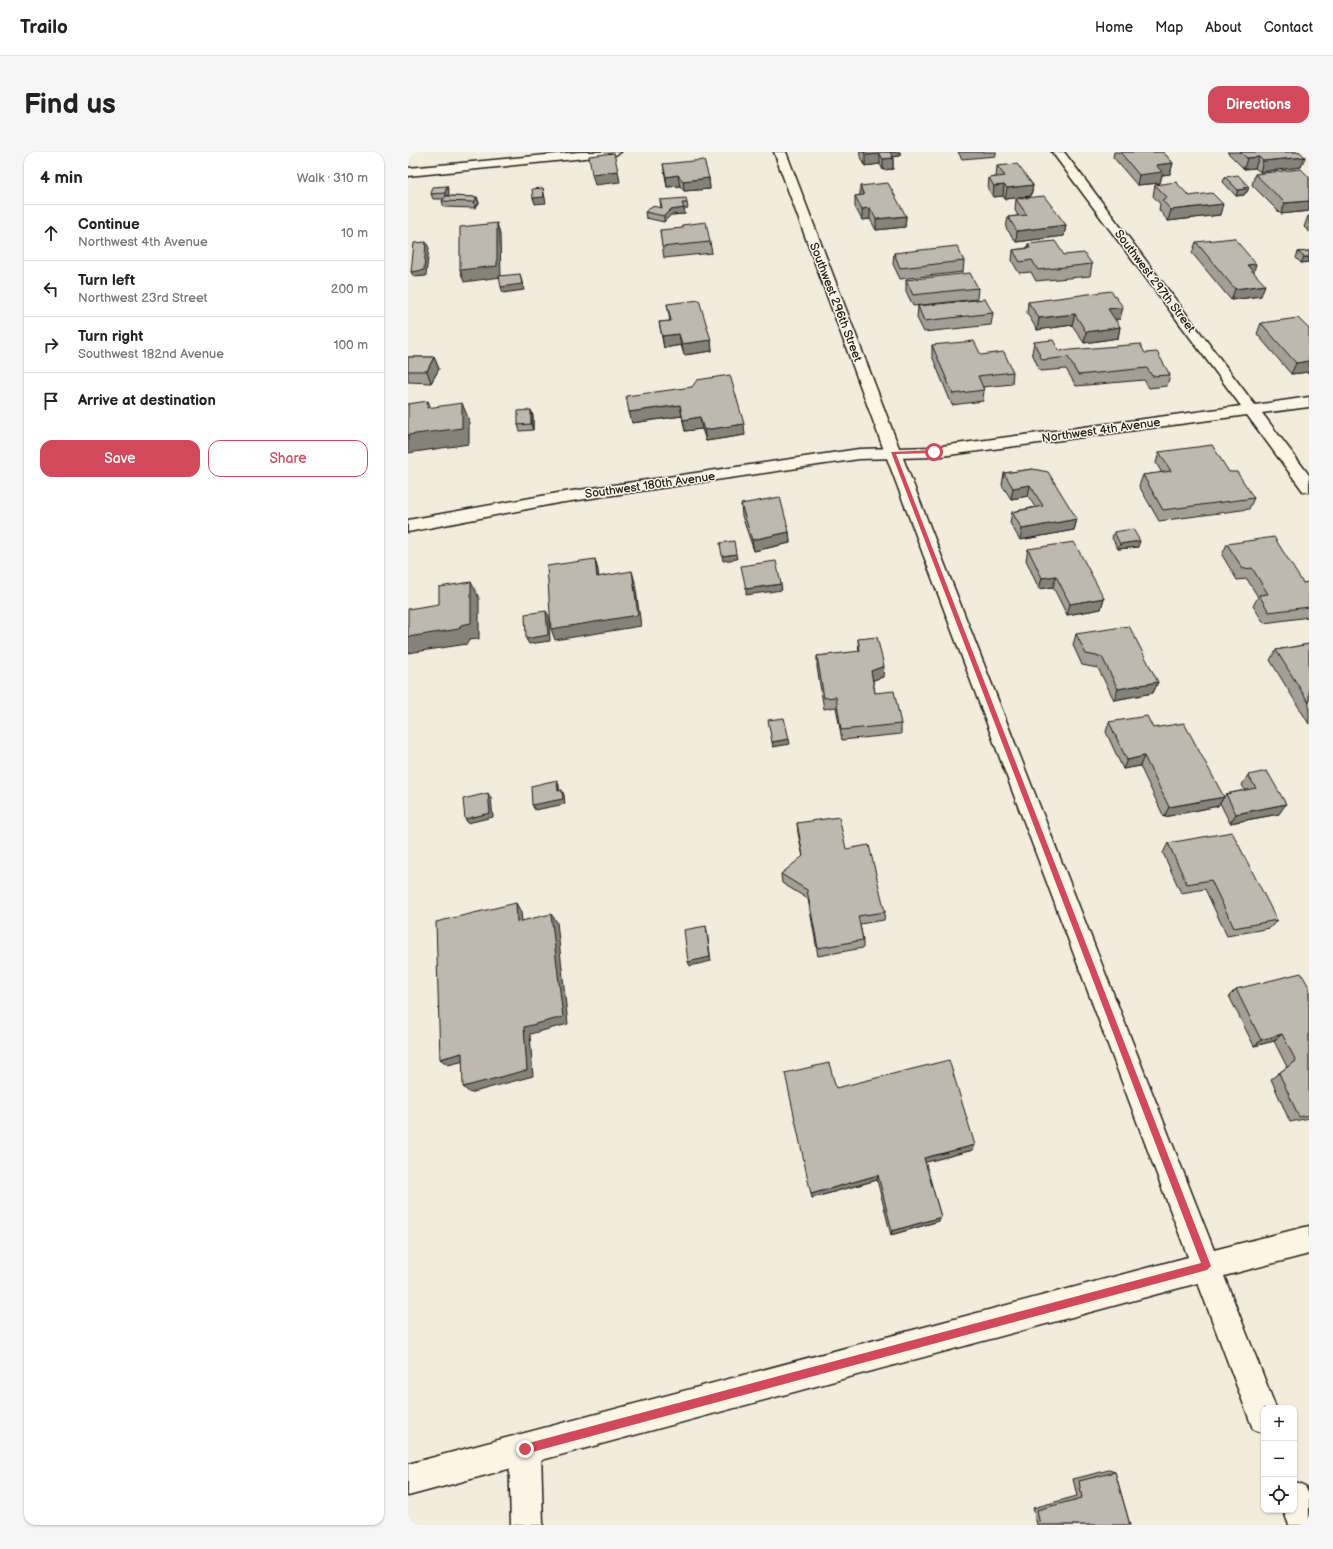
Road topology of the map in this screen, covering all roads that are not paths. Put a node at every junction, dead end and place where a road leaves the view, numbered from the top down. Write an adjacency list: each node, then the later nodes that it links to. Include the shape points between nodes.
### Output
1 (615, 152): 4 (street)
2 (780, 152): 7 (street, Southwest 296th Street)
3 (1058, 152): 6 (street, Southwest 297th Street)
4 (408, 172)
5 (1309, 402): 6 (street, Northwest 4th Avenue)
6 (1252, 410): 7 (street, Northwest 4th Avenue, via 934,452); 8 (street, Southwest 297th Street)
7 (893, 452): 9 (street, Southwest 180th Avenue, via 859,454 558,498); 11 (street, Southwest 296th Street)
8 (1309, 487)
9 (408, 526)
10 (1309, 1240): 11 (street)
11 (1207, 1266): 12 (street); 13 (street)
12 (1261, 1410)
13 (525, 1449): 14 (street); 16 (street)
14 (408, 1480)
15 (1297, 1505): 17 (street)
16 (527, 1525)
17 (1305, 1525)

